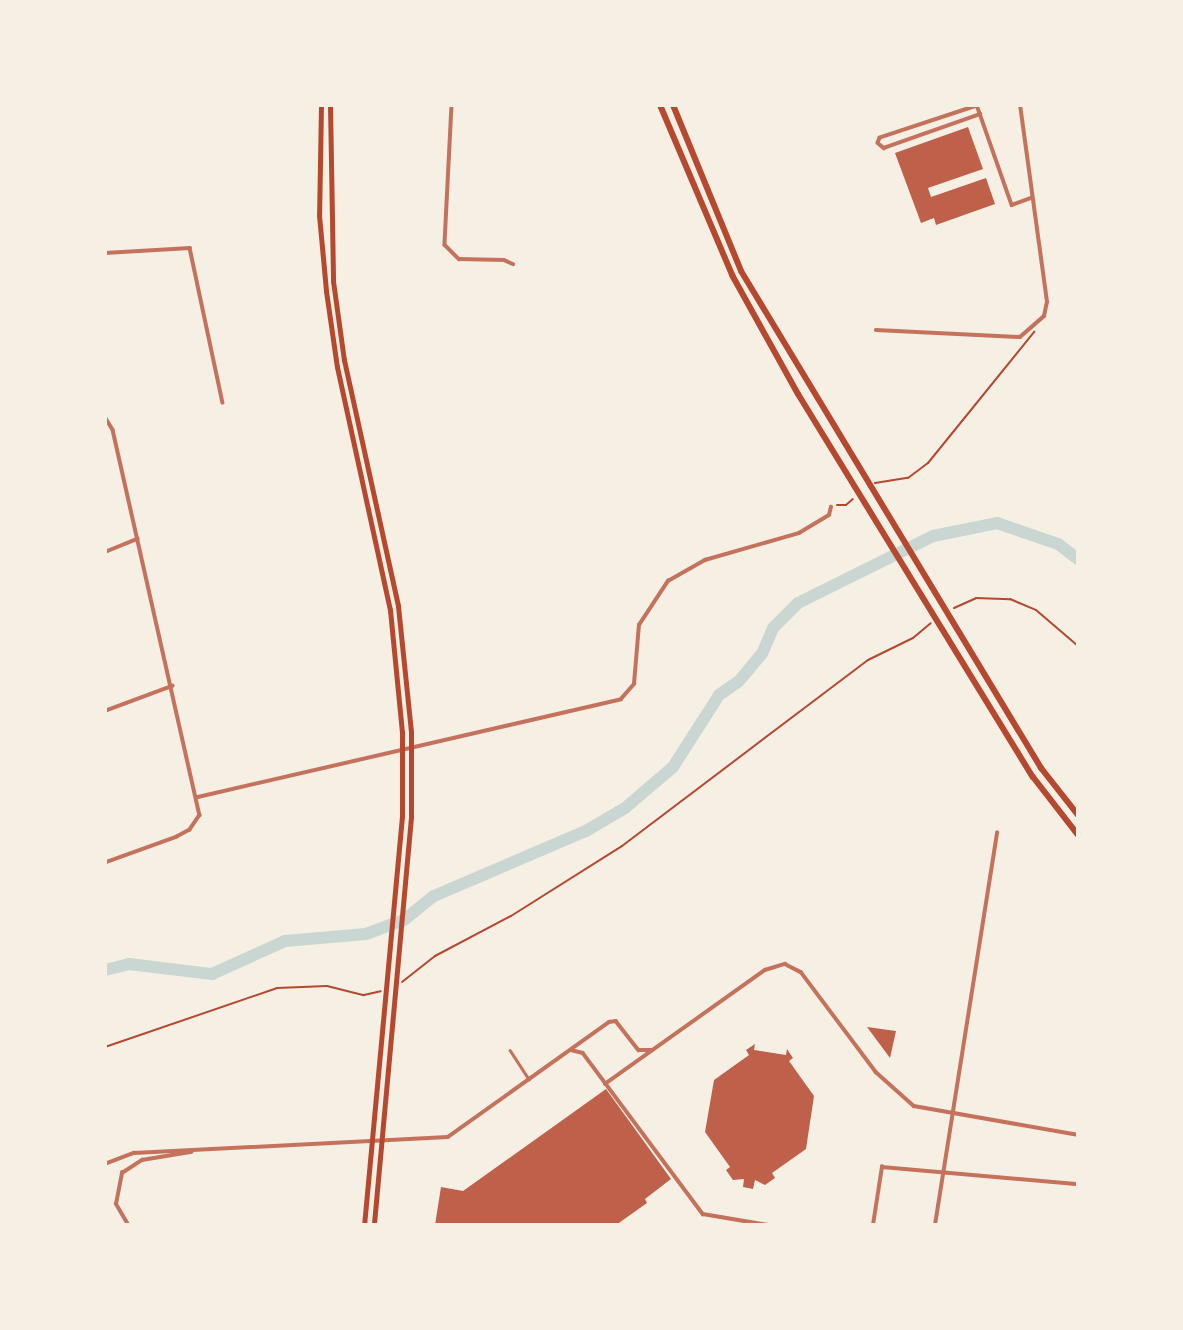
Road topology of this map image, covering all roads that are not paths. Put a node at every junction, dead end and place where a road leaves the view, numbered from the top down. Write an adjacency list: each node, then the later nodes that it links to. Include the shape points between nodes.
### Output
1 (321, 105): 37 (main road, via 319,215 326,291 337,367 390,610 402,732 402,816)
2 (330, 105): 38 (main road, via 333,281 344,360 398,606 411,732 411,817)
3 (452, 105): 11 (street, via 446,245 458,259)
4 (660, 105): 23 (highway, via 732,275 798,394 1033,777)
5 (673, 105): 21 (highway, via 741,271 1041,768)
6 (977, 105): 8 (street); 8 (street, via 880,138 878,143 884,148)
7 (1020, 105): 9 (street)
8 (980, 114): 9 (street, via 1012,205)
9 (1031, 198): 12 (street, via 1047,302 1037,324 1020,337)
10 (105, 253): 13 (street, via 190,248)
11 (513, 264)
12 (876, 330)
13 (223, 403)
14 (105, 417): 16 (street, via 113,430)
15 (831, 507): 20 (street, via 829,516 799,533 705,561 668,581 639,625 634,684 621,699)
16 (138, 540): 17 (street); 18 (street)
17 (105, 552)
18 (172, 686): 19 (street); 20 (street)
19 (105, 711)
20 (198, 797): 24 (street, via 200,815 190,830)
21 (1078, 815)
22 (997, 833): 30 (street)
23 (1078, 835)
24 (105, 863)
25 (510, 1050): 28 (street)
26 (569, 1050): 27 (street, via 612,1021 639,1050); 28 (street); 29 (street, via 580,1049)
27 (652, 1050): 29 (street); 30 (street, via 765,970 785,964 809,981 876,1072 915,1106)
28 (529, 1080): 32 (street, via 448,1137)
29 (605, 1084): 39 (street, via 703,1214)
30 (952, 1116): 31 (street); 34 (street)
31 (1078, 1135)
32 (197, 1151): 33 (street, via 134,1153); 36 (street, via 142,1160 122,1173 116,1204)
33 (105, 1164)
34 (943, 1172): 35 (street); 40 (street, via 882,1167); 41 (street)
35 (1078, 1184)
36 (128, 1225)
37 (365, 1225)
38 (374, 1225)
39 (768, 1225)
40 (873, 1225)
41 (935, 1225)

